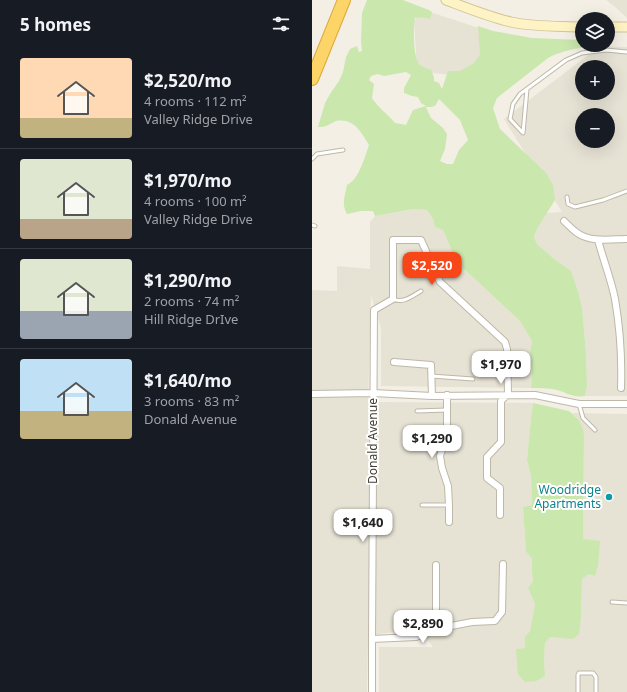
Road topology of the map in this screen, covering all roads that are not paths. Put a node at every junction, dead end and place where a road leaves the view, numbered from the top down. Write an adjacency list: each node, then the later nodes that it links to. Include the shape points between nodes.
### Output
1 (344, 0): 7 (highway)
2 (446, 0): 3 (street, via 512,22)
3 (575, 27)
4 (615, 27): 5 (street)
5 (627, 27)
6 (627, 52): 9 (lane, via 606,50 582,54 566,60)
7 (316, 57): 8 (highway)
8 (312, 79)
9 (527, 89): 9 (lane, via 527,96 523,133 510,119 513,104)
10 (344, 150): 11 (lane, via 317,154)
11 (312, 159)
12 (627, 191): 13 (lane, via 575,207 568,204)
13 (567, 197)
14 (564, 221): 16 (street, via 577,234)
15 (627, 239): 16 (street)
16 (598, 240): 19 (street, via 614,297)
17 (421, 291): 18 (lane, via 402,301)
18 (393, 299): 24 (street, Donald Avenue, via 374,310); 26 (street, via 393,240 421,240 440,282 505,342)
19 (624, 358): 23 (street)
20 (394, 362): 21 (street, via 431,365)
21 (431, 376): 22 (lane); 28 (street)
22 (473, 379)
23 (622, 388)
24 (374, 393): 25 (street); 28 (street); 43 (street, Donald Avenue)
25 (312, 394)
26 (508, 394): 27 (street); 29 (street, via 535,395); 36 (street, via 501,401 501,442 487,457 487,478 500,488)
27 (447, 395): 28 (street); 31 (street)
28 (432, 396)
29 (579, 404): 30 (street); 33 (lane, via 583,418)
30 (627, 404)
31 (447, 410): 32 (lane); 35 (street, via 447,434 440,456 448,486)
32 (417, 411)
33 (596, 430)
34 (422, 505): 35 (lane)
35 (449, 505): 37 (street)
36 (500, 515)
37 (449, 522)
38 (503, 564): 42 (street, via 502,612 495,621 472,622)
39 (436, 565): 42 (street)
40 (612, 602): 41 (lane)
41 (627, 603)
42 (436, 629): 43 (street, via 416,637)
43 (372, 639): 44 (street, Donald Avenue)
44 (372, 692)
45 (578, 692): 46 (lane, via 578,675 586,672 593,672 596,677)
46 (596, 692)

